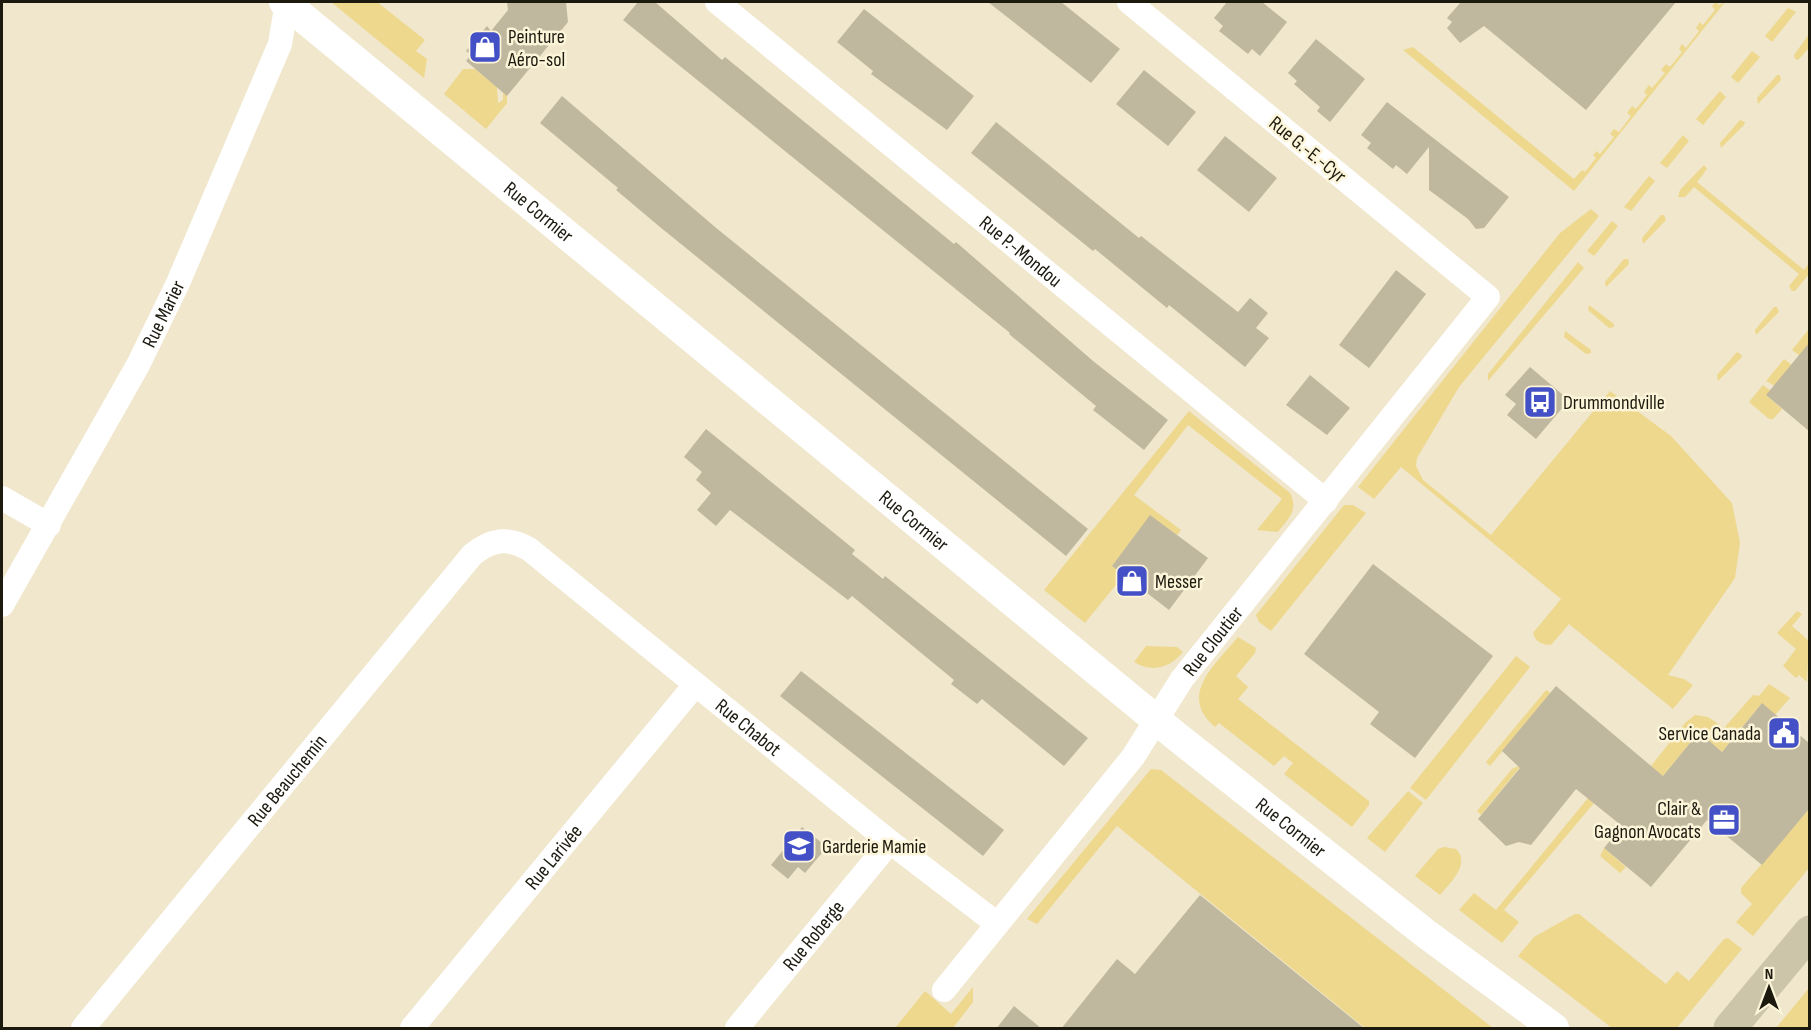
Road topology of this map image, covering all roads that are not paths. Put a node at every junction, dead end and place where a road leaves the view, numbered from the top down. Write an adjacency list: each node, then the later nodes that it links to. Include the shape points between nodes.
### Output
1 (286, 2): 7 (street, Rue Marier, via 280,44 178,283 118,402); 11 (street, Rue Cormier)
2 (717, 2): 6 (street, Rue P.-Mondou)
3 (1129, 2): 4 (street, Rue G.-E.-Cyr)
4 (1488, 297): 6 (street, Rue Cloutier)
5 (2, 498): 7 (street)
6 (1326, 501): 11 (street, Rue Cloutier, via 1182,679)
7 (49, 525): 9 (street, Rue Marier)
8 (498, 541): 10 (street, Rue Chabot, via 518,543 529,549); 16 (street, Rue Beauchemin, via 472,555)
9 (2, 605)
10 (695, 685): 12 (street, Rue Chabot); 17 (street, Rue Larivée)
11 (1157, 721): 13 (street, Rue Cloutier, via 1133,757); 19 (street, Rue Cormier, via 1416,926)
12 (891, 842): 13 (street, Rue Chabot); 18 (street, Rue Roberge)
13 (996, 923): 15 (street, Rue Cloutier)
14 (1809, 932): 20 (main road)
15 (944, 990)
16 (82, 1029)
17 (412, 1029)
18 (736, 1029)
19 (1554, 1029)
20 (1730, 1029)

